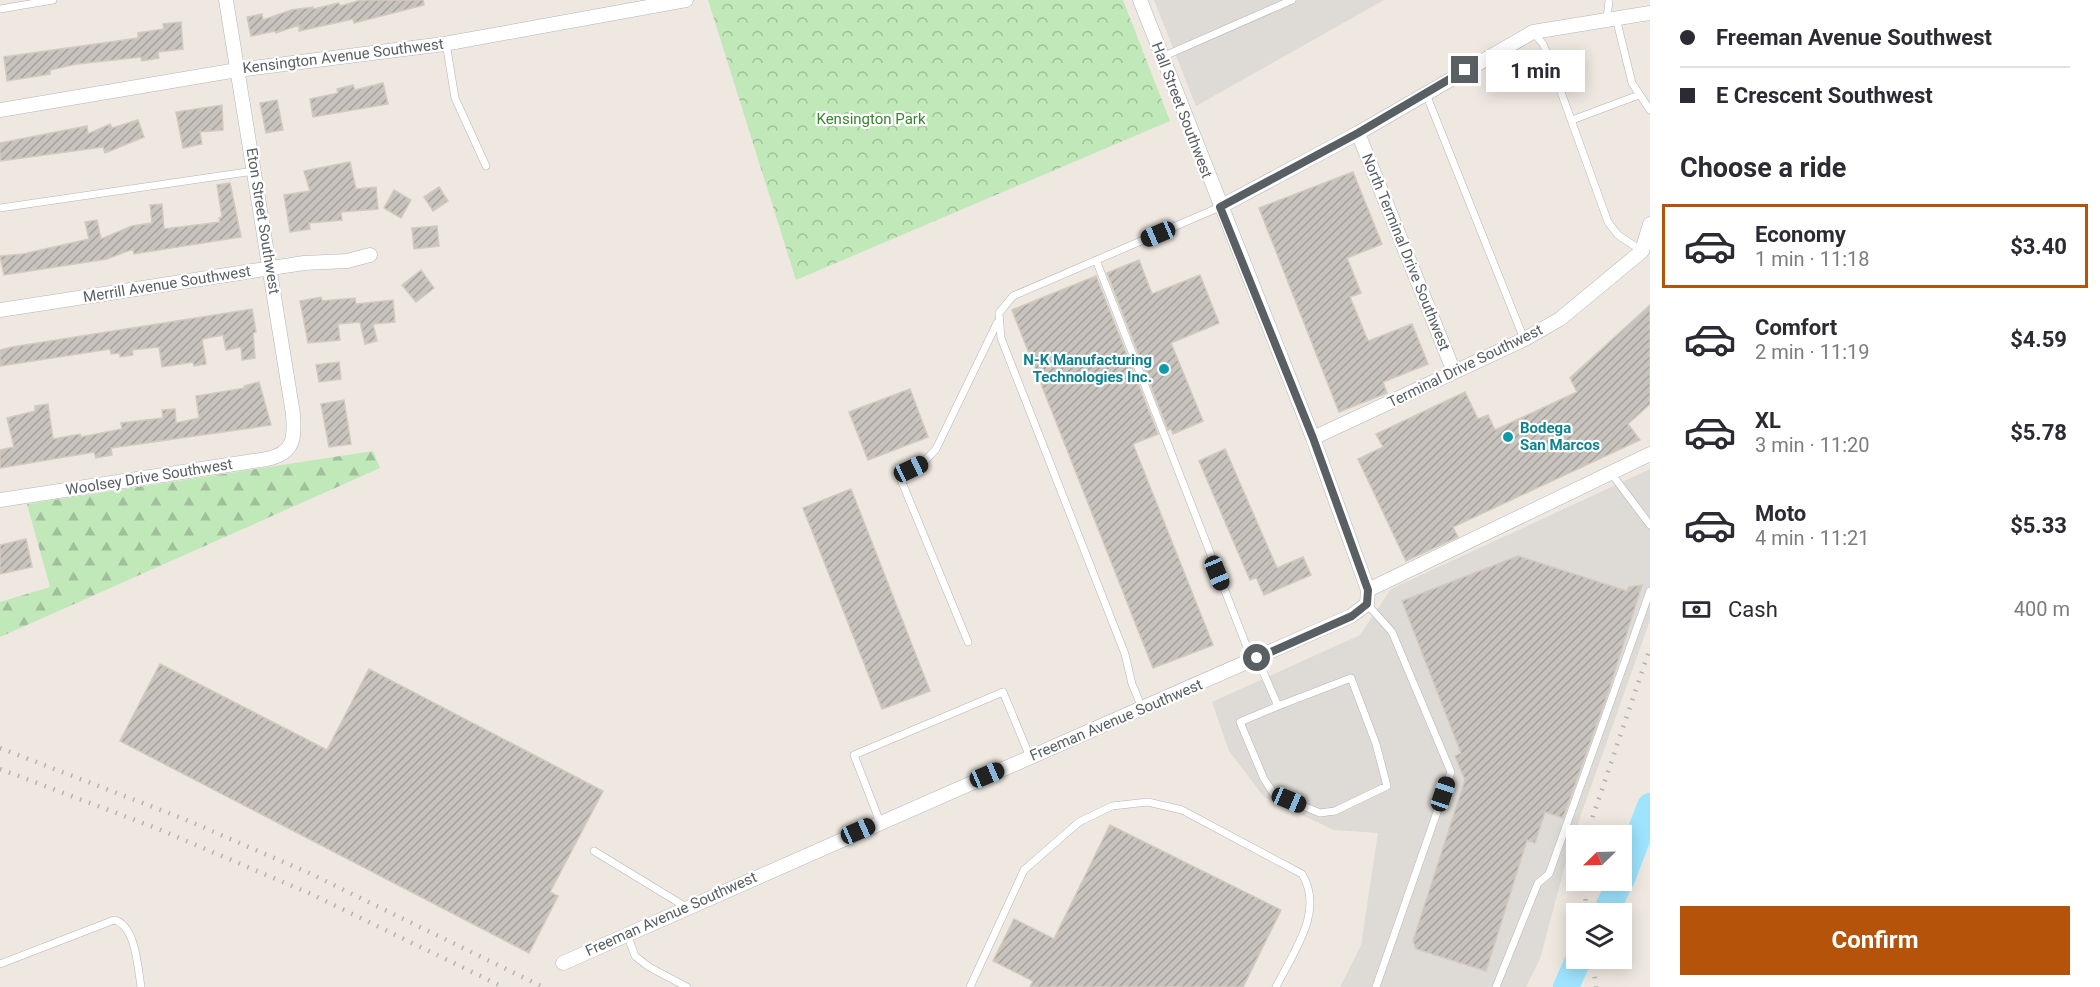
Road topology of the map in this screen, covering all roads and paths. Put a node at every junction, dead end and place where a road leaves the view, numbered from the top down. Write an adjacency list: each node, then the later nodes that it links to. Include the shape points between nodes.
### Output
1 (52, 0): 7 (lane)
2 (226, 0): 13 (street, Eton Street Southwest)
3 (686, 0): 11 (street, Kensington Avenue Southwest)
4 (1140, 0): 12 (street, Hall Street Southwest)
5 (1292, 0): 12 (lane)
6 (1609, 0): 9 (lane)
7 (0, 9)
8 (1650, 14): 9 (street)
9 (1612, 19): 10 (street); 15 (lane)
10 (1533, 32): 14 (street); 18 (lane, via 1546,50)
11 (446, 43): 13 (street, Kensington Avenue Southwest); 20 (lane, via 455,98)
12 (1162, 57): 22 (street, Hall Street Southwest)
13 (237, 70): 16 (street, Kensington Avenue Southwest); 21 (street, Eton Street Southwest)
14 (1426, 93): 19 (street); 31 (lane)
15 (1639, 95): 17 (lane); 18 (lane)
16 (0, 110)
17 (1650, 110)
18 (1572, 120): 25 (lane, via 1608,222 1618,235)
19 (1358, 133): 22 (street); 32 (street, North Terminal Drive Southwest)
20 (486, 166)
21 (254, 171): 23 (lane); 28 (street, Eton Street Southwest)
22 (1220, 207): 27 (lane); 33 (street, Hall Street Southwest)
23 (0, 208)
24 (1650, 225): 25 (street)
25 (1646, 252): 31 (street, Terminal Drive Southwest, via 1560,319)
26 (370, 255): 28 (street, Merrill Avenue Southwest)
27 (1096, 261): 30 (lane, via 1013,296 1003,305); 43 (lane)
28 (271, 268): 29 (street, Merrill Avenue Southwest); 34 (street, Eton Street Southwest, via 293,414)
29 (0, 310)
30 (998, 323): 42 (lane, via 936,448 923,463 899,474); 45 (lane, via 1125,654)
31 (1524, 339): 32 (street, Terminal Drive Southwest)
32 (1454, 372): 33 (street, Terminal Drive Southwest)
33 (1313, 438): 39 (street, Hall Street Southwest)
34 (292, 443): 37 (street, Woolsey Drive Southwest, via 280,456 267,459)
35 (1650, 454): 36 (street)
36 (1611, 473): 38 (lane); 39 (street)
37 (0, 500)
38 (1650, 525)
39 (1368, 590): 41 (street)
40 (1650, 591): 58 (lane, via 1549,874 1538,883)
41 (1367, 604): 43 (street, Freeman Avenue Southwest, via 1352,616); 57 (lane, via 1392,632 1451,772)
42 (968, 642)
43 (1254, 659): 44 (lane); 45 (street, Freeman Avenue Southwest)
44 (1278, 706): 44 (lane, via 1240,722 1274,794 1320,813 1335,811 1387,786 1351,678)
45 (1142, 709): 46 (street, Freeman Avenue Southwest)
46 (1030, 757): 47 (street, Freeman Avenue Southwest); 47 (lane, via 1003,692 854,755)
47 (880, 822): 49 (street, Freeman Avenue Southwest)
48 (594, 850): 49 (lane)
49 (686, 907): 50 (street, Freeman Avenue Southwest)
50 (627, 934): 51 (street, Freeman Avenue Southwest); 54 (lane, via 635,956)
51 (563, 963)
52 (0, 964): 53 (lane, via 78,932 119,921 129,932)
53 (141, 987)
54 (687, 987)
55 (970, 987): 56 (lane, via 1024,870 1079,822 1112,806 1148,802 1182,810 1302,874 1308,885 1310,919)
56 (1276, 987)
57 (1376, 987)
58 (1496, 987)

